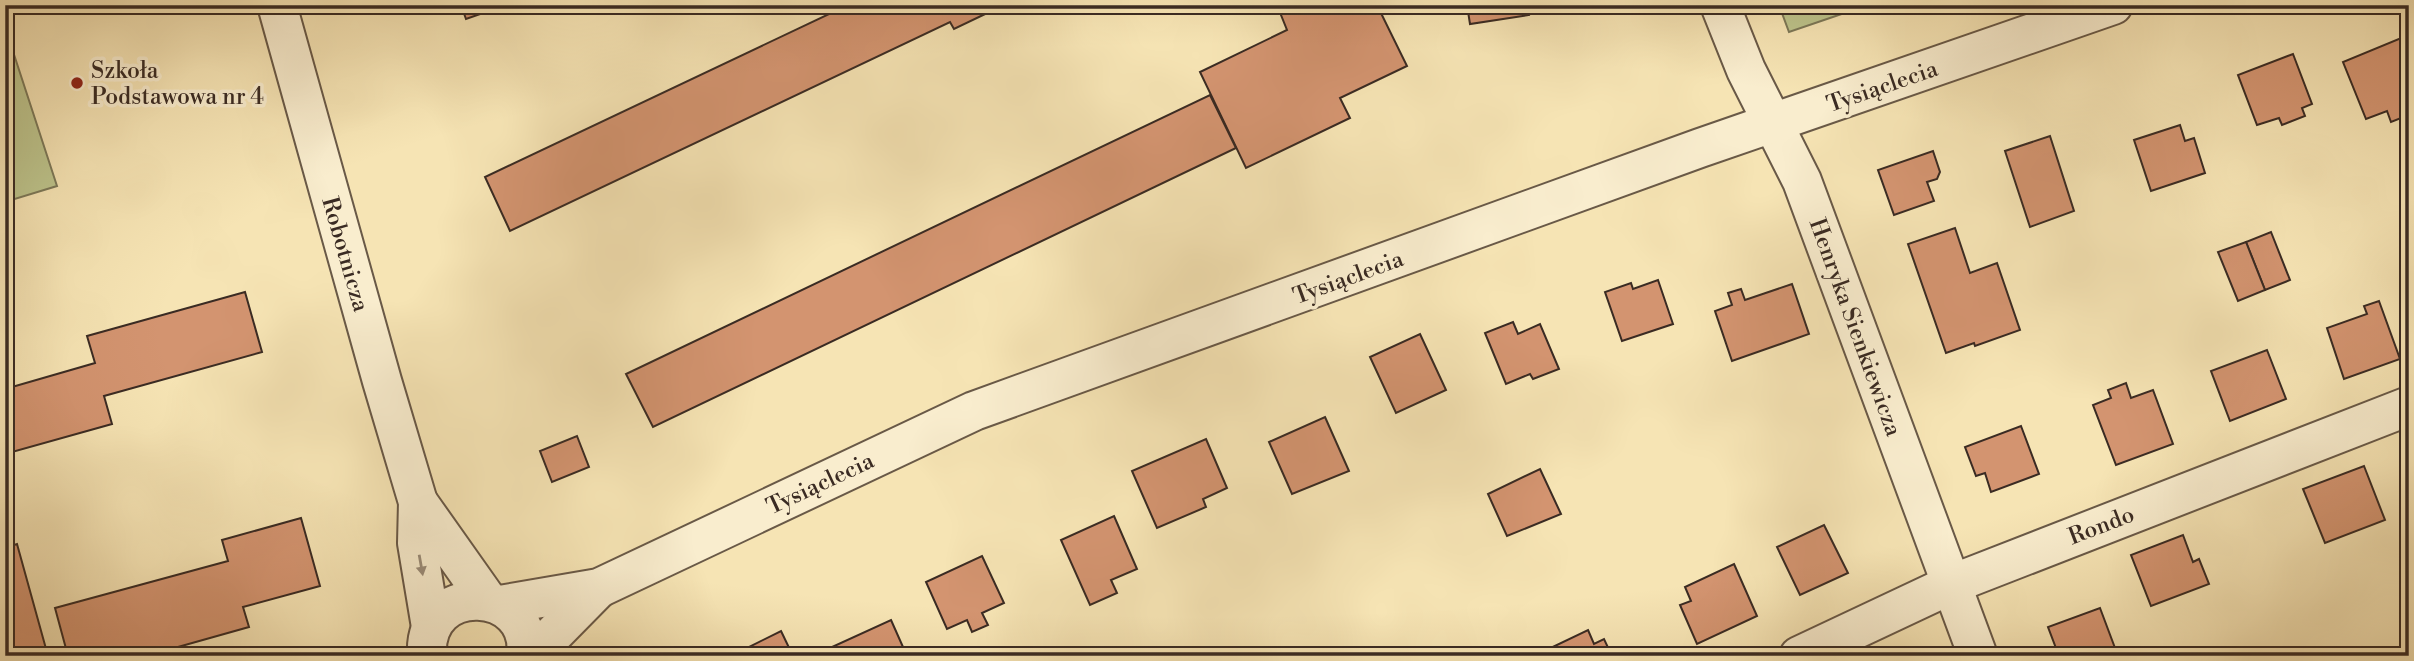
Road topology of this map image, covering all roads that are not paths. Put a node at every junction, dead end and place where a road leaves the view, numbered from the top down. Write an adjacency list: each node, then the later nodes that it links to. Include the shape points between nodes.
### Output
1 (277, 5): 6 (street, Robotnicza)
2 (1720, 5): 4 (street, Henryka Sienkiewicza)
3 (2113, 5): 4 (street, Tysiąclecia)
4 (1772, 125): 7 (street, Henryka Sienkiewicza, via 1802,181); 8 (street, Tysiąclecia, via 974,411)
5 (2409, 405): 7 (street, Rondo)
6 (418, 502): 9 (street, Robotnicza); 10 (street, Robotnicza, one-way to 10)
7 (1952, 583): 13 (street, Rondo); 14 (street, Henryka Sienkiewicza)
8 (599, 588): 9 (street, Tysiąclecia); 12 (street, Tysiąclecia)
9 (494, 603): 10 (street, Tysiąclecia, via 456,603 438,617); 11 (street, Robotnicza, via 511,613 523,630)
10 (426, 648)
11 (526, 656)
12 (532, 656)
13 (1799, 656)
14 (1978, 656)

